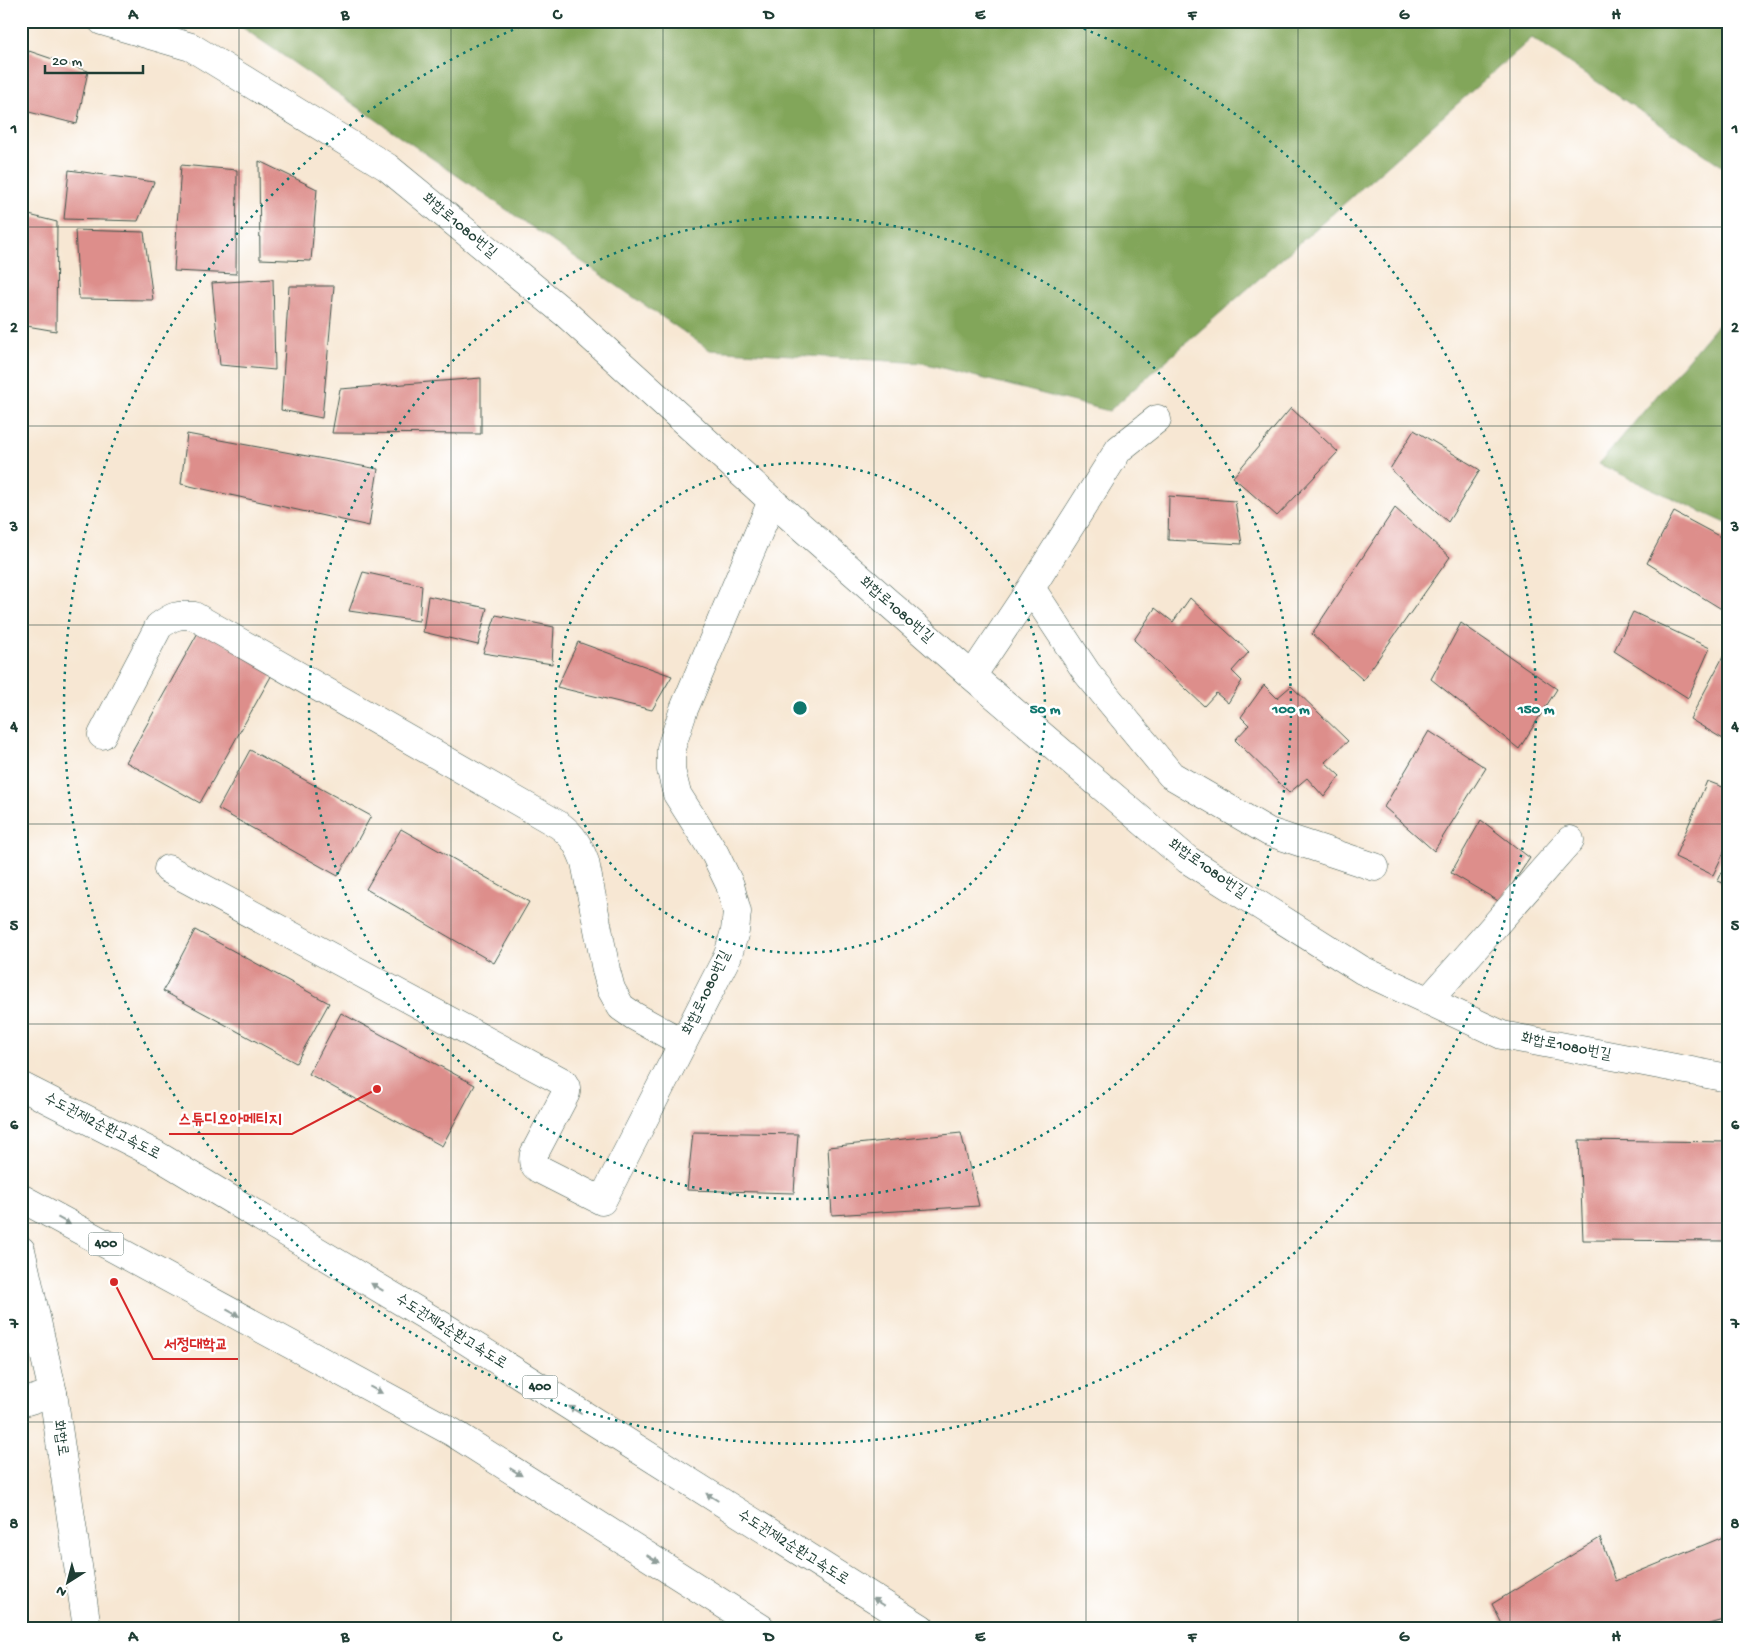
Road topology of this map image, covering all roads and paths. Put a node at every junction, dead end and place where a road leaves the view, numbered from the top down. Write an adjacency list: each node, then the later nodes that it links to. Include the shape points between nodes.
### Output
1 (102, 21): 3 (main road, 화합로1080번길, via 191,47 387,167 566,314)
2 (1157, 419): 4 (main road, via 1119,449)
3 (772, 502): 5 (main road, 화합로1080번길); 11 (main road, 화합로1080번길, via 684,708 672,748 671,770 677,794 715,854 730,885 737,912 728,955)
4 (1031, 588): 5 (main road); 8 (main road, via 1087,673 1171,775 1269,832)
5 (972, 676): 10 (main road, 화합로1080번길, via 1188,860 1362,970)
6 (102, 735): 11 (main road, via 159,626 179,614 194,616 570,832 580,846 611,989 622,1007 634,1016)
7 (1570, 840): 10 (main road)
8 (1375, 867)
9 (168, 869): 11 (main road, 화합로1080번길, via 563,1082 566,1093 532,1161 539,1169 602,1201)
10 (1428, 1001): 12 (main road, 화합로1080번길, via 1502,1035)
11 (683, 1043)
12 (1728, 1078)
13 (21, 1086): 20 (main road, 수도권제2순환고속도로 / 400, one-way to 13, via 451,1331 155,1154)
14 (21, 1198): 19 (main road, 400, one-way to 19, via 452,1432)
15 (21, 1250): 16 (main road, 화합로)
16 (53, 1393): 17 (main road); 18 (main road, 화합로)
17 (21, 1403)
18 (87, 1628)
19 (761, 1628)
20 (921, 1628)

